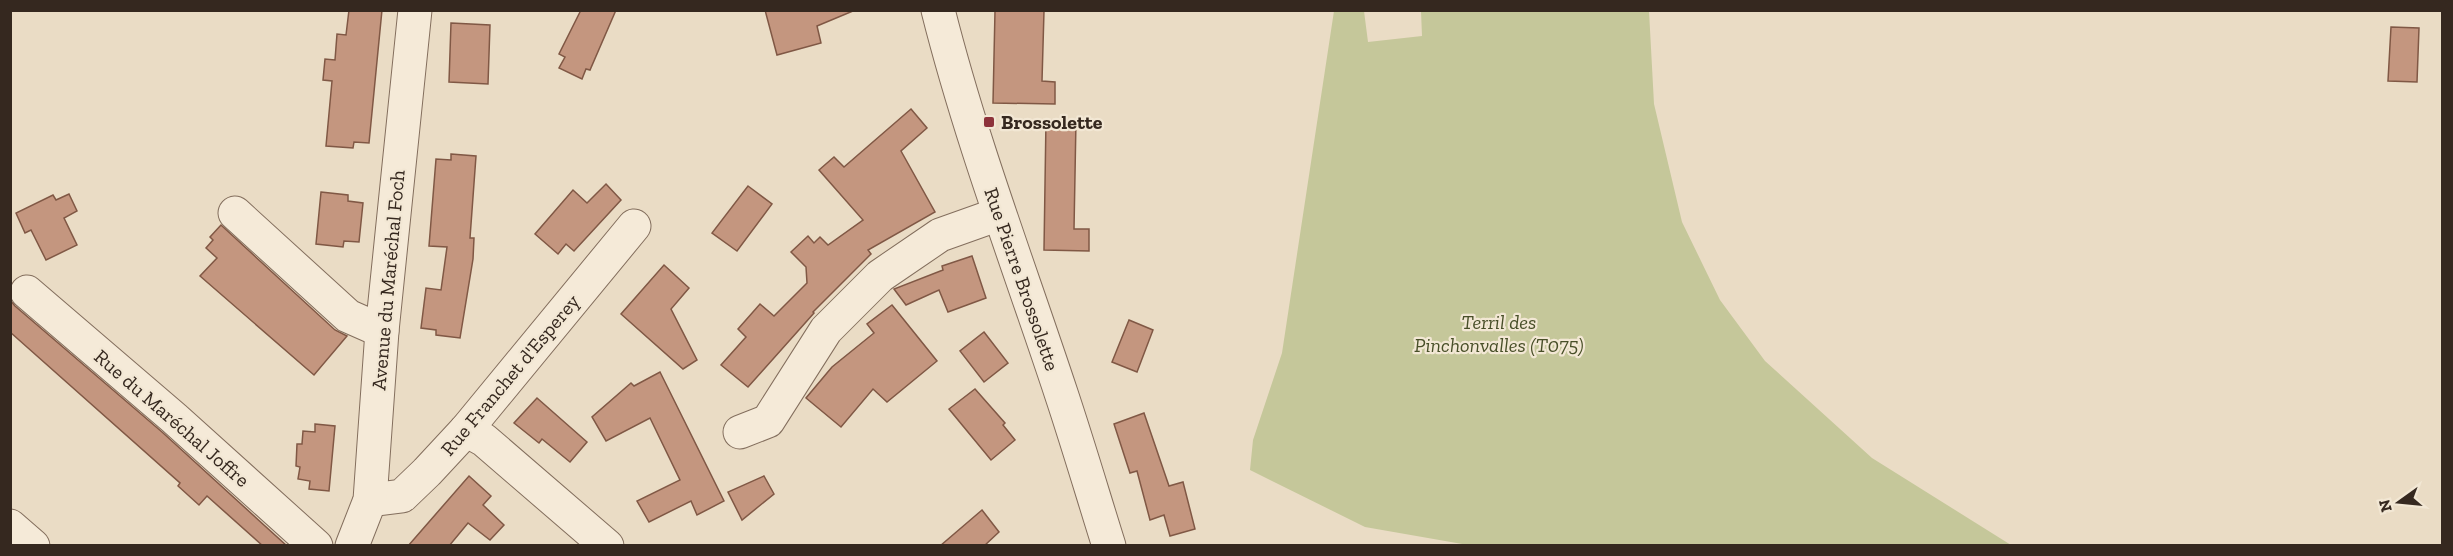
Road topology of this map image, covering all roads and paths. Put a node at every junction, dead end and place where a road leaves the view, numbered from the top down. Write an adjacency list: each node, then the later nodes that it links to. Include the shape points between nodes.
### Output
1 (415, 10): 7 (street, Avenue du Maréchal Foch)
2 (938, 10): 4 (street, Rue Pierre Brossolette)
3 (235, 213): 7 (street, via 348,316)
4 (999, 214): 9 (street, via 940,235 880,276 826,330 768,421); 16 (street, Rue Pierre Brossolette)
5 (634, 226): 8 (street, Rue Franchet d'Esperey)
6 (27, 292): 13 (street, Rue du Maréchal Joffre)
7 (381, 331): 10 (street, Avenue du Maréchal Foch)
8 (466, 430): 10 (street, Rue Franchet d'Esperey, via 402,496); 15 (street, via 484,440)
9 (740, 432)
10 (370, 500): 14 (street, Avenue du Maréchal Foch)
11 (10, 526): 12 (street)
12 (33, 546)
13 (316, 546)
14 (352, 546)
15 (607, 546)
16 (1109, 546)

